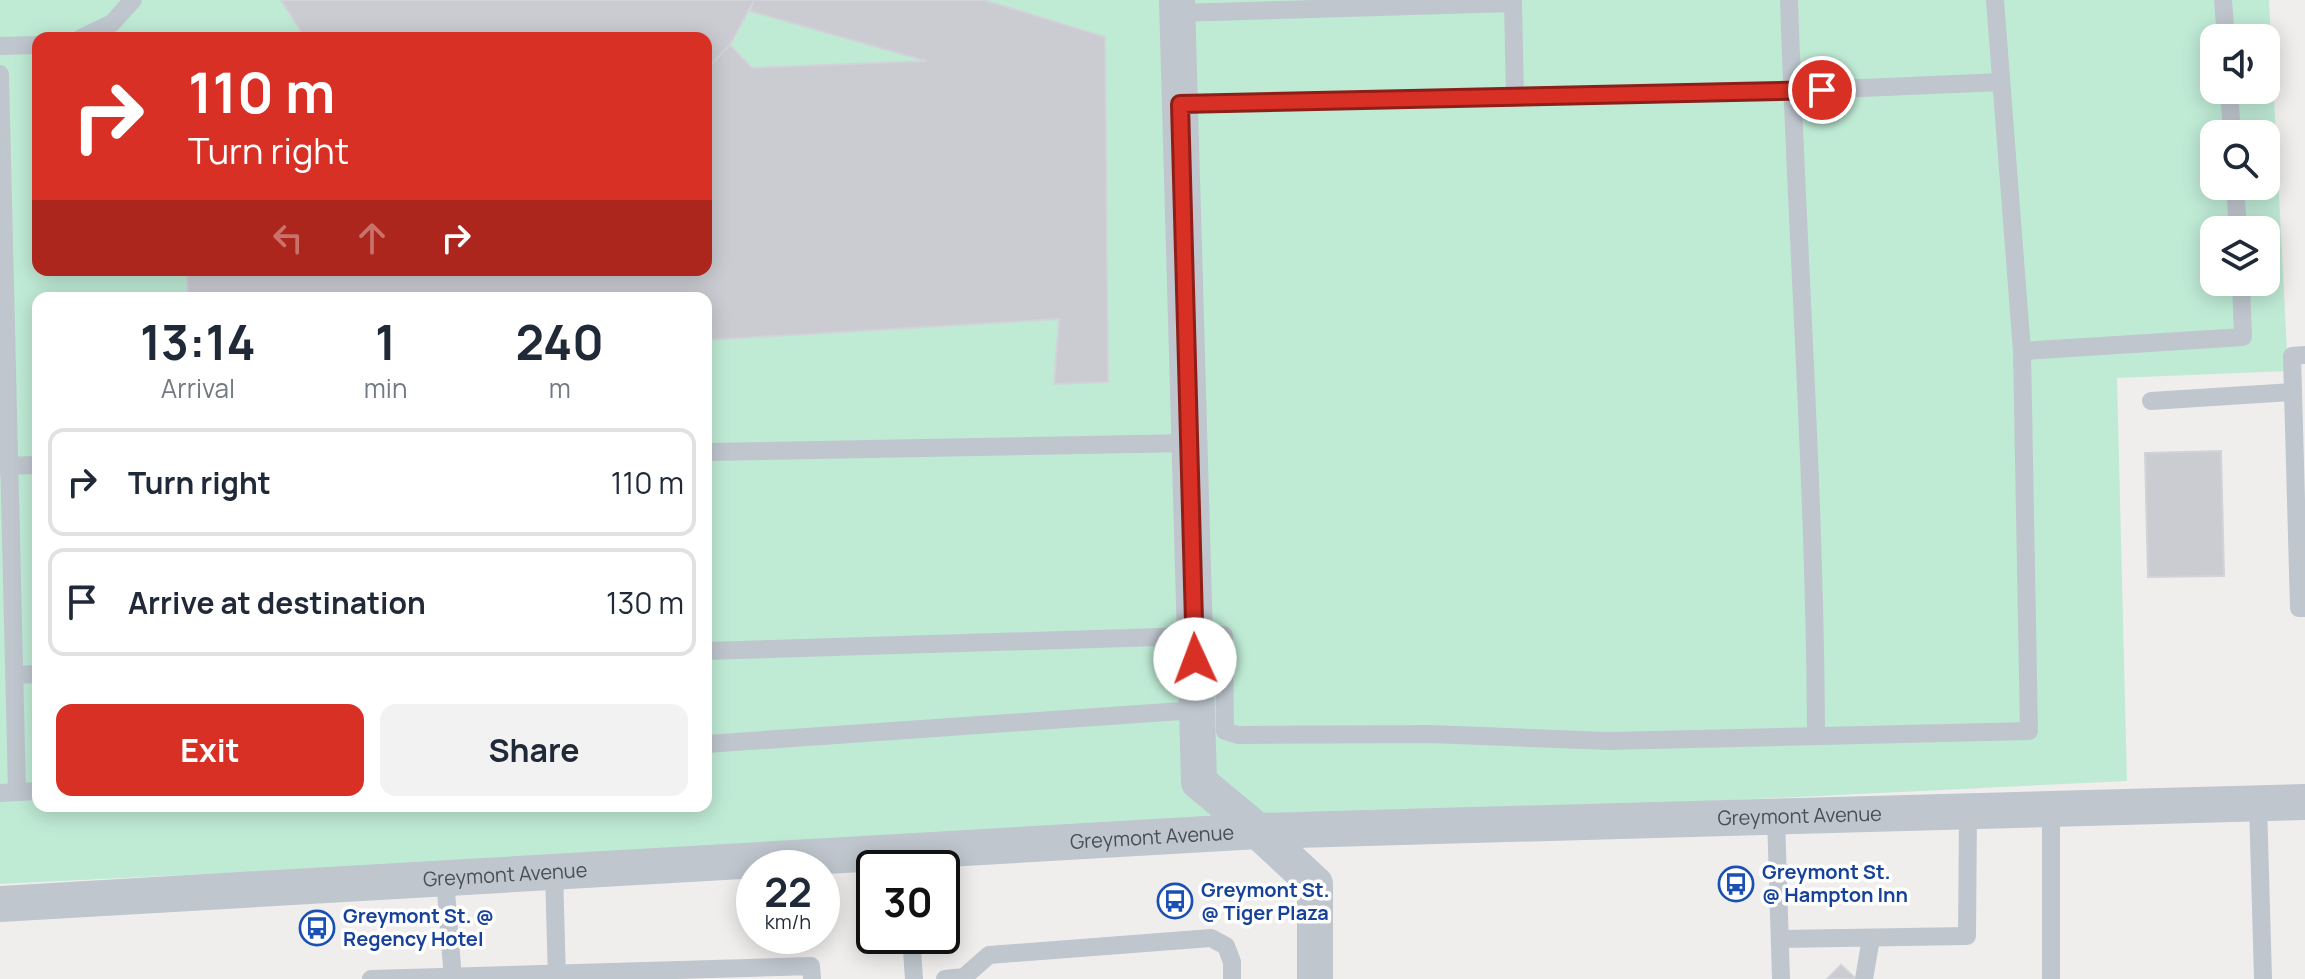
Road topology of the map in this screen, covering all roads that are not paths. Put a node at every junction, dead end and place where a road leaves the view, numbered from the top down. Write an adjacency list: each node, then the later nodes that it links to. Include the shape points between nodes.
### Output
1 (133, 0): 8 (lane, via 112,23)
2 (1789, 0): 13 (lane)
3 (1995, 0): 12 (lane)
4 (2223, 0): 7 (lane)
5 (1513, 1): 6 (lane); 14 (lane)
6 (1177, 6): 15 (street)
7 (2225, 24)
8 (93, 32)
9 (32, 45): 10 (lane)
10 (0, 46)
11 (0, 74): 26 (lane)
12 (2001, 82): 13 (lane); 17 (lane)
13 (1792, 91): 14 (lane); 35 (lane)
14 (1515, 98): 15 (lane)
15 (1180, 104): 22 (street)
16 (2242, 296): 17 (lane, via 2243,337)
17 (2022, 351): 35 (lane, via 2029,731)
18 (2305, 355): 19 (lane, via 2292,356)
19 (2293, 392): 20 (lane); 21 (lane)
20 (2151, 401)
21 (2299, 413): 24 (lane)
22 (1190, 443): 23 (lane); 30 (street)
23 (712, 452)
24 (2300, 458): 27 (lane)
25 (32, 465): 26 (lane)
26 (5, 466): 33 (lane)
27 (2301, 502): 28 (lane)
28 (2301, 550): 29 (lane, via 2299,608)
29 (2305, 608)
30 (1194, 634): 31 (lane); 34 (street); 35 (lane, via 1224,635 1225,731 1238,735 1430,734 1608,741)
31 (712, 651)
32 (32, 674): 33 (lane)
33 (14, 675): 38 (lane)
34 (1196, 710): 36 (lane); 44 (street, via 1199,782)
35 (1816, 736)
36 (712, 744)
37 (32, 791): 38 (lane)
38 (9, 792)
39 (2305, 802): 40 (street, Greymont Avenue)
40 (2258, 803): 41 (street, Greymont Avenue); 64 (lane)
41 (2051, 809): 42 (street, Greymont Avenue); 63 (lane)
42 (1968, 811): 43 (street, Greymont Avenue); 50 (lane, via 1967,936)
43 (1776, 817): 44 (street, Greymont Avenue); 51 (lane)
44 (1258, 831): 45 (street, Greymont Avenue); 60 (street, via 1315,884)
45 (960, 856)
46 (856, 862): 47 (street, Greymont Avenue)
47 (554, 872): 48 (street, Greymont Avenue); 53 (lane)
48 (445, 879): 49 (street, Greymont Avenue); 54 (lane)
49 (0, 904)
50 (1871, 938): 51 (lane); 62 (lane)
51 (1780, 939): 61 (lane)
52 (912, 954): 58 (lane)
53 (557, 976): 54 (lane); 57 (lane, via 811,966)
54 (453, 978): 56 (lane)
55 (958, 978): 59 (lane, via 989,955 1211,938 1226,946)
56 (371, 979)
57 (812, 979)
58 (914, 979)
59 (1232, 979)
60 (1315, 979)
61 (1781, 979)
62 (1864, 979)
63 (2051, 979)
64 (2263, 979)

